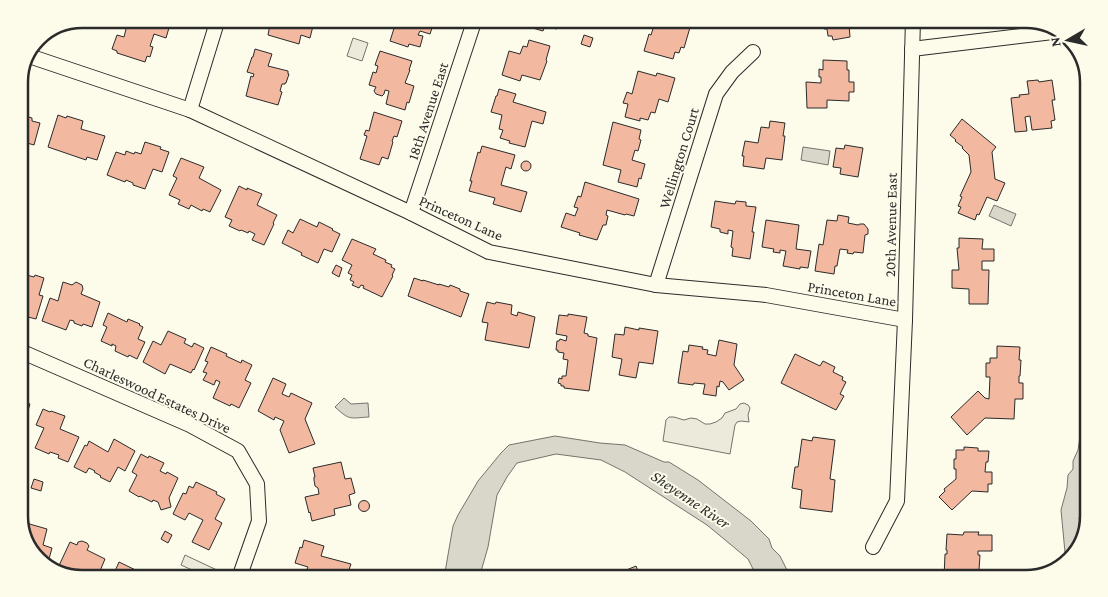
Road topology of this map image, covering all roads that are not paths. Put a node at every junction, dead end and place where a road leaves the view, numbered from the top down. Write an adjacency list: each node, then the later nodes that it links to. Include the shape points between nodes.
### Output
1 (215, 28): 8 (street)
2 (472, 28): 9 (street, 18th Avenue East)
3 (913, 28): 5 (street, 20th Avenue East)
4 (1049, 32): 5 (street)
5 (912, 49): 11 (street, 20th Avenue East)
6 (753, 52): 10 (street, Wellington Court, via 732,72 716,94)
7 (33, 57): 8 (street, Princeton Lane)
8 (190, 110): 9 (street, Princeton Lane)
9 (411, 214): 10 (street, Princeton Lane, via 490,252)
10 (656, 285): 11 (street, Princeton Lane, via 766,295)
11 (905, 320): 13 (street, 20th Avenue East, via 897,500)
12 (28, 354): 14 (street, Charleswood Estates Drive, via 190,425 238,451 257,484 258,521)
13 (873, 547)
14 (242, 570)

